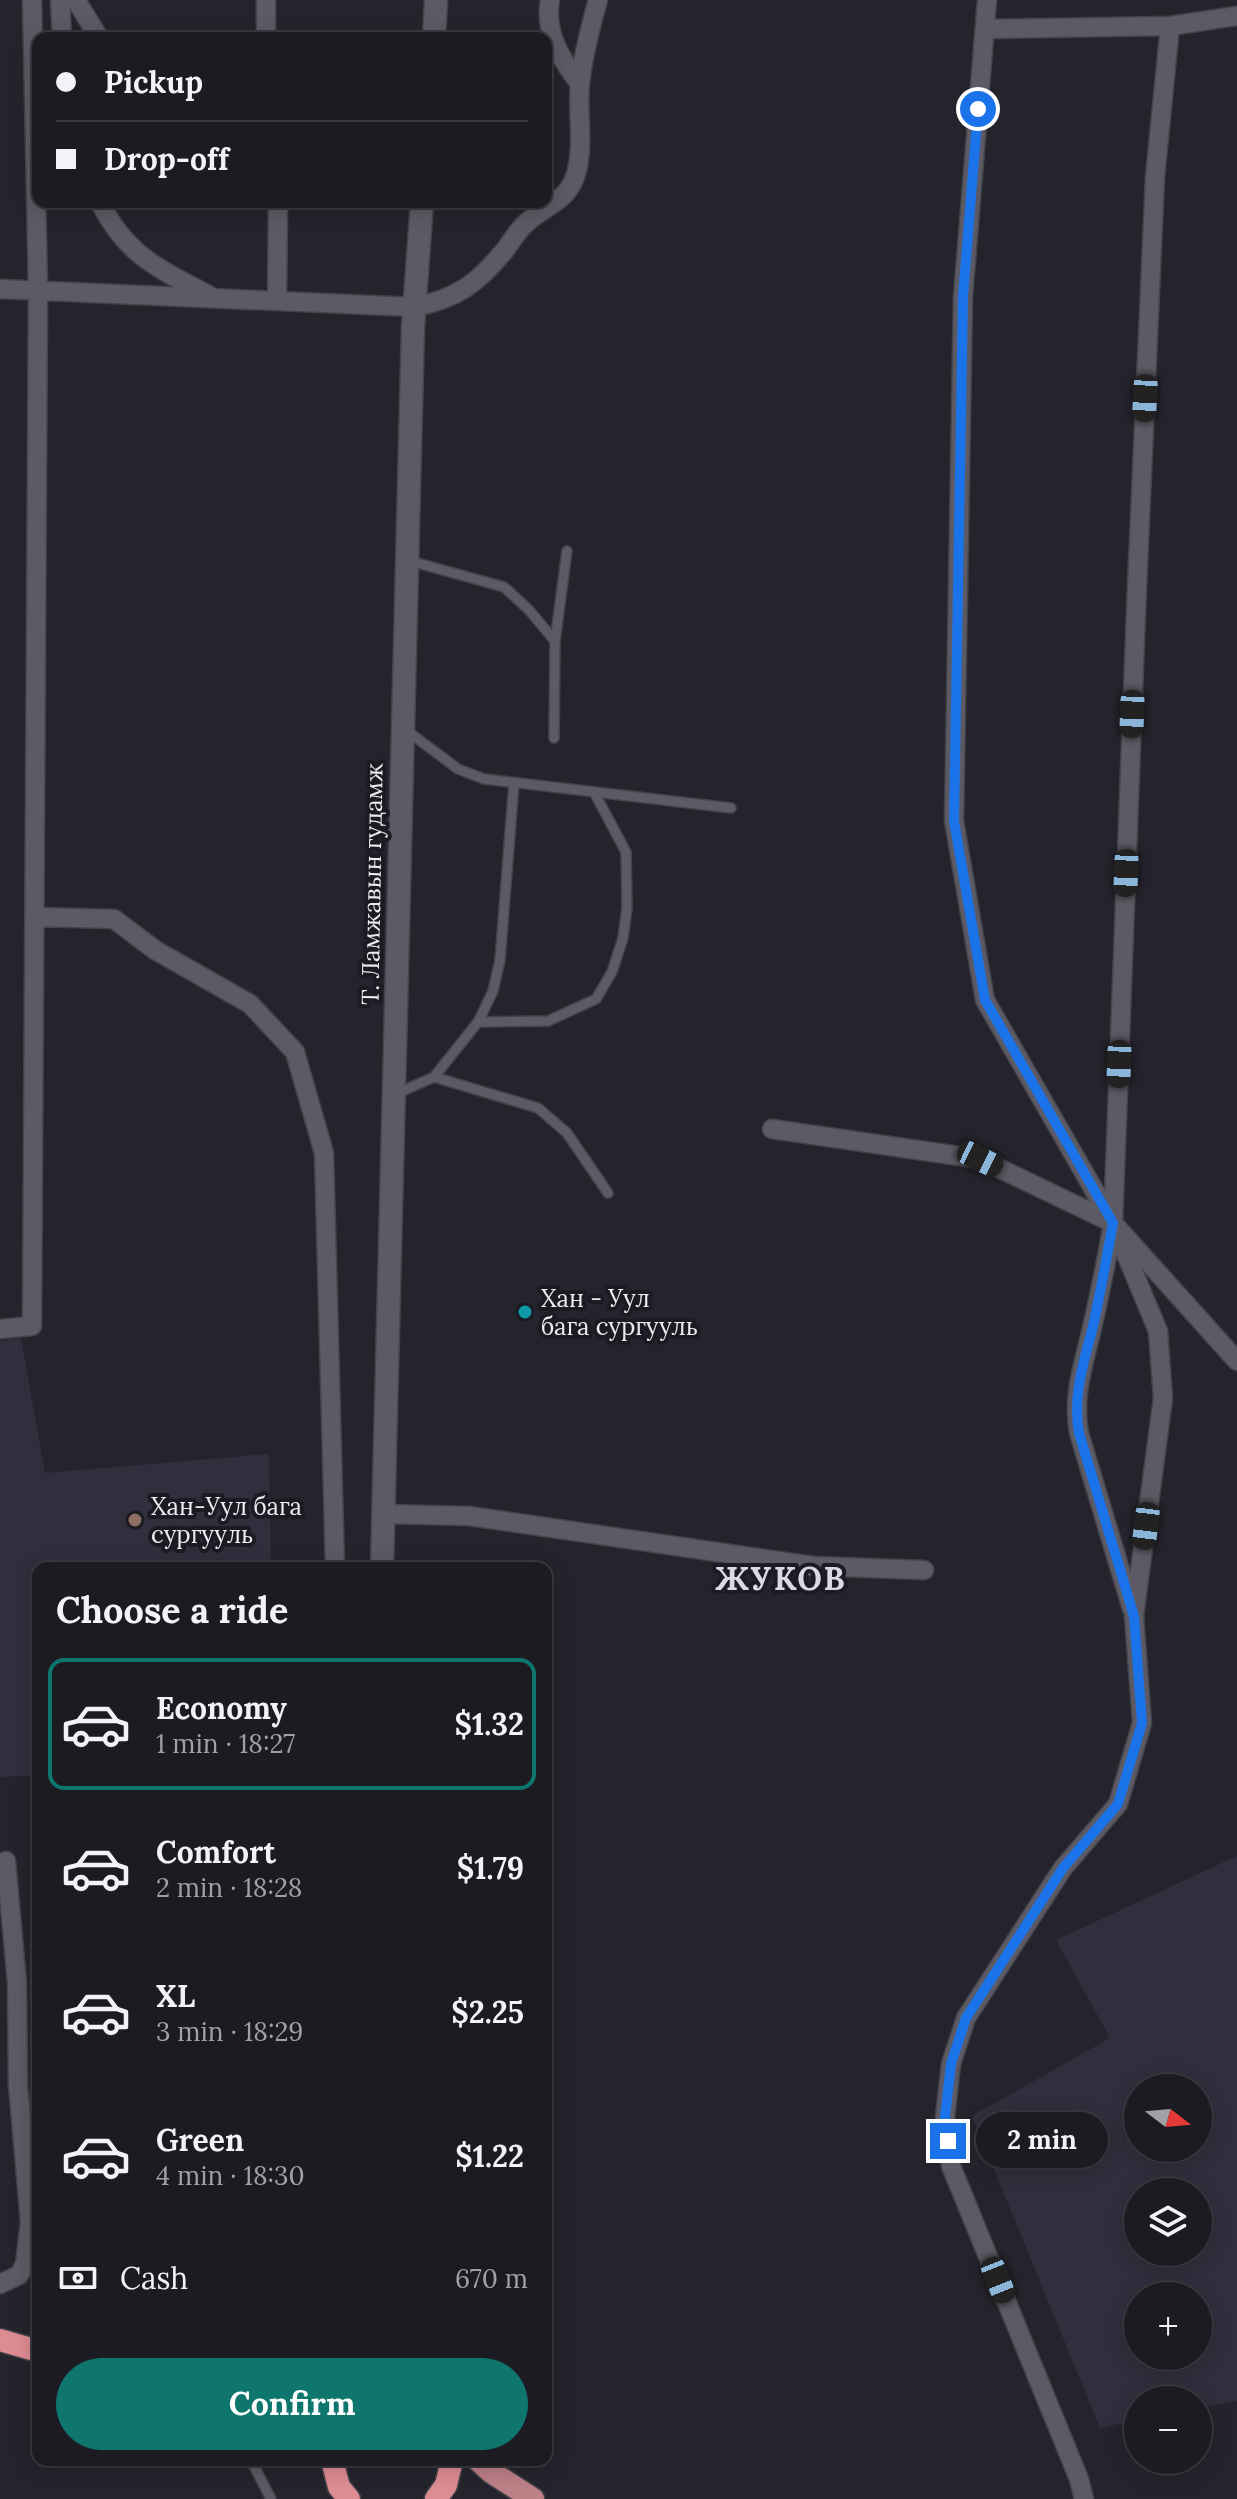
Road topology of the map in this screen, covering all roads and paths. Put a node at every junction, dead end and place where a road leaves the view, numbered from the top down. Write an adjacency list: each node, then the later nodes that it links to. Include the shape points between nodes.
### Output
1 (32, 0): 12 (street)
2 (60, 0): 13 (street)
3 (76, 0): 14 (street)
4 (266, 0): 15 (street)
5 (436, 0): 16 (street)
6 (550, 0): 17 (street)
7 (598, 0): 19 (street)
8 (987, 0): 11 (street)
9 (1237, 16): 10 (street)
10 (1170, 26): 11 (street); 45 (street, via 1155,193)
11 (985, 29): 45 (street, via 963,297 954,821 985,1000)
12 (33, 32)
13 (62, 32)
14 (95, 32)
15 (266, 32)
16 (434, 32)
17 (552, 32)
18 (552, 33): 19 (street, via 561,60)
19 (580, 84): 20 (street, via 582,137 572,186)
20 (552, 207)
21 (36, 208): 27 (street)
22 (103, 208): 28 (street, via 111,226 141,257)
23 (278, 208): 29 (street)
24 (422, 208): 30 (street, Т. Ламжавын гудамж)
25 (550, 208): 30 (street, via 525,224 478,279 458,294)
26 (0, 289): 27 (street)
27 (38, 290): 28 (street); 39 (street)
28 (215, 298): 29 (street)
29 (277, 301): 30 (street)
30 (414, 307): 32 (street, Т. Ламжавын гудамж)
31 (567, 551): 33 (lane)
32 (407, 560): 33 (lane, via 504,587); 34 (street, Т. Ламжавын гудамж)
33 (555, 641): 35 (lane)
34 (402, 727): 36 (lane, via 458,769); 42 (street, Т. Ламжавын гудамж)
35 (554, 738)
36 (514, 783): 37 (lane); 40 (lane, via 500,960)
37 (594, 792): 38 (lane); 40 (lane, via 626,852 627,908 612,972 596,999 548,1021)
38 (731, 808)
39 (35, 917): 46 (street, via 32,1326); 49 (street, via 114,919 155,950 250,1004 295,1052 324,1153)
40 (478, 1022): 41 (lane)
41 (434, 1077): 42 (lane); 44 (lane, via 538,1108 567,1133)
42 (393, 1095): 48 (street, Т. Ламжавын гудамж)
43 (772, 1129): 45 (street, via 980,1159)
44 (608, 1193)
45 (1113, 1223): 47 (street); 52 (street, via 1158,1331 1163,1398); 52 (street, via 1075,1412)
46 (0, 1329)
47 (1237, 1361)
48 (382, 1514): 50 (street, Т. Ламжавын гудамж); 51 (street, via 469,1516 813,1566)
49 (335, 1562)
50 (382, 1562)
51 (924, 1570)
52 (1134, 1616): 65 (street, via 1142,1723 1118,1804 1063,1868 966,2018 951,2064 945,2117 951,2166)
53 (6, 1861): 54 (street, via 30,2222 25,2264 19,2275)
54 (0, 2284)
55 (0, 2340): 56 (highway)
56 (32, 2349)
57 (254, 2466): 61 (lane)
58 (328, 2466): 62 (highway)
59 (451, 2466): 63 (highway)
60 (484, 2466): 64 (main road)
61 (271, 2499)
62 (349, 2499)
63 (436, 2499)
64 (533, 2499)
65 (1084, 2499)

